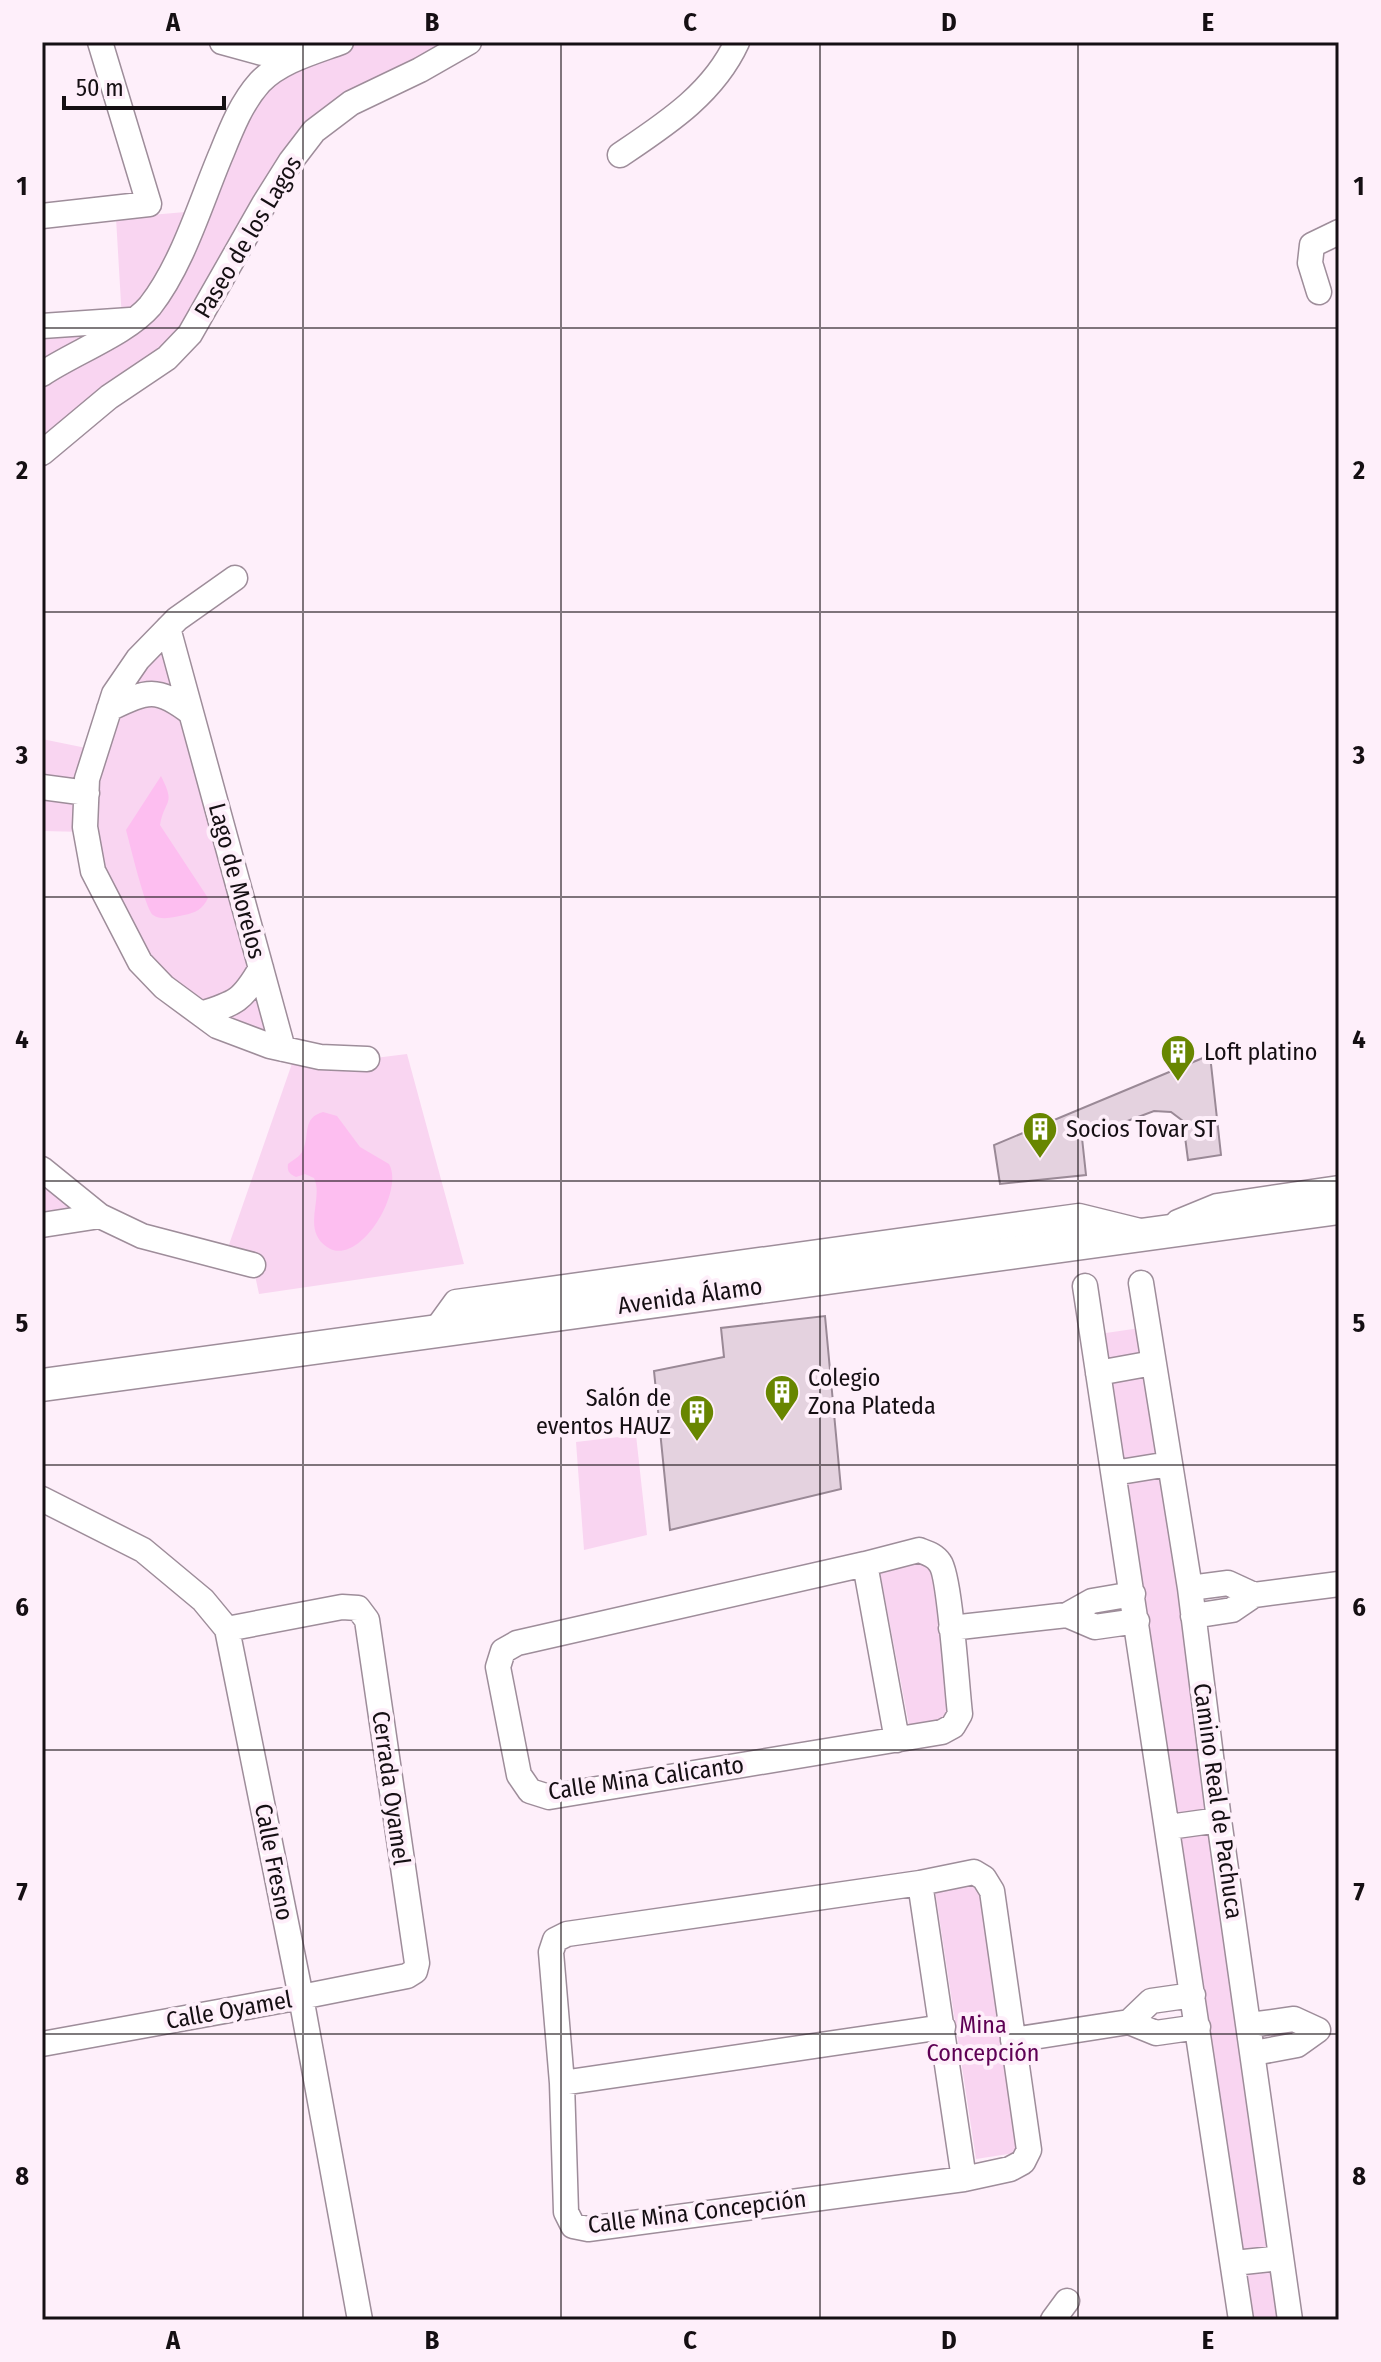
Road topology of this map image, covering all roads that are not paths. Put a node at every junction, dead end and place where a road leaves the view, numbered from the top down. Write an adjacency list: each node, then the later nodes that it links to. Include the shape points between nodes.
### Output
1 (100, 42): 8 (street, via 149,204)
2 (222, 42): 6 (street, Paseo de los Lagos, via 262,53)
3 (341, 42): 6 (street, Paseo de los Lagos)
4 (469, 42): 14 (street, Paseo de los Lagos, via 351,103 314,131 264,204 190,334 167,358 109,397)
5 (737, 42): 7 (street, via 705,92)
6 (311, 53): 11 (street, Paseo de los Lagos, via 261,81 238,114 162,288)
7 (620, 155)
8 (42, 216)
9 (1339, 232): 10 (street, via 1312,245 1310,263)
10 (1319, 292)
11 (132, 319): 12 (street); 13 (street, Paseo de los Lagos)
12 (42, 326)
13 (42, 374)
14 (42, 453)
15 (235, 578): 16 (street)
16 (168, 628): 17 (street, via 138,659); 18 (street, Lago de Morelos)
17 (109, 709): 18 (street, via 151,693 169,696); 20 (street)
18 (191, 713): 21 (street, Lago de Morelos)
19 (42, 787): 20 (street)
20 (87, 793): 22 (street, via 85,827 93,871 121,928 140,962)
21 (261, 968): 22 (street, via 243,997); 23 (street, Lago de Morelos)
22 (201, 1014): 23 (street, via 217,1026)
23 (283, 1049): 24 (street)
24 (367, 1059)
25 (42, 1169): 28 (street)
26 (1339, 1188): 30 (street, via 1217,1206)
27 (1339, 1208): 30 (street, Avenida Álamo)
28 (100, 1216): 29 (street); 31 (street, via 142,1236)
29 (42, 1225)
30 (1152, 1234): 36 (street, Avenida Álamo)
31 (253, 1265)
32 (1141, 1283): 34 (street, Camino Real de Pachuca)
33 (1085, 1286): 35 (street)
34 (1153, 1363): 35 (street); 37 (street, Camino Real de Pachuca)
35 (1098, 1373): 38 (street)
36 (42, 1385)
37 (1169, 1464): 38 (street); 42 (street, Camino Real de Pachuca)
38 (1114, 1473): 43 (street)
39 (42, 1499): 49 (street, Calle Fresno, via 143,1550 203,1600)
40 (865, 1564): 48 (street, Calle Mina Calicanto, via 919,1550 934,1556 942,1565); 50 (street); 50 (street, Calle Mina Calicanto, via 517,1643 503,1651 498,1667 519,1775 530,1791 549,1797)
41 (1339, 1584): 44 (street)
42 (1190, 1588): 44 (street, via 1228,1583); 46 (street, Camino Real de Pachuca)
43 (1133, 1594): 45 (street, via 1092,1601); 47 (street)
44 (1254, 1595): 46 (street, via 1232,1610)
45 (1067, 1615): 47 (street, via 1095,1627); 48 (street)
46 (1193, 1616): 51 (street, Camino Real de Pachuca)
47 (1137, 1621): 52 (street)
48 (951, 1628): 50 (street, Calle Mina Calicanto, via 960,1714 942,1732)
49 (227, 1629): 54 (street, Cerrada Oyamel, via 342,1607 358,1608 367,1620); 56 (street, Calle Fresno)
50 (897, 1740)
51 (1219, 1820): 52 (street); 58 (street, Camino Real de Pachuca)
52 (1169, 1827): 55 (street)
53 (920, 1883): 59 (street); 62 (street, Calle Mina Concepción, via 974,1872 992,1891); 65 (street, Calle Mina Concepción, via 567,1934 555,1940 551,1952)
54 (415, 1971): 56 (street, Calle Oyamel)
55 (1193, 1995): 57 (street, via 1151,2001); 60 (street)
56 (301, 1997): 63 (street, Calle Oyamel); 69 (street, Calle Fresno)
57 (1129, 2022): 60 (street, via 1156,2033); 62 (street)
58 (1250, 2025): 61 (street, via 1294,2019); 64 (street, Camino Real de Pachuca)
59 (943, 2027): 65 (street); 66 (street)
60 (1198, 2027): 68 (street)
61 (1329, 2028): 64 (street, via 1297,2045)
62 (1013, 2040): 66 (street, Calle Mina Concepción, via 1029,2150 1023,2162 1010,2169)
63 (42, 2044)
64 (1254, 2053): 67 (street, Camino Real de Pachuca)
65 (562, 2083): 66 (street, Calle Mina Concepción, via 566,2212 573,2226 588,2229)
66 (964, 2179)
67 (1281, 2258): 68 (street); 71 (street, Camino Real de Pachuca)
68 (1234, 2263): 70 (street)
69 (360, 2320)
70 (1241, 2320)
71 (1290, 2320)

